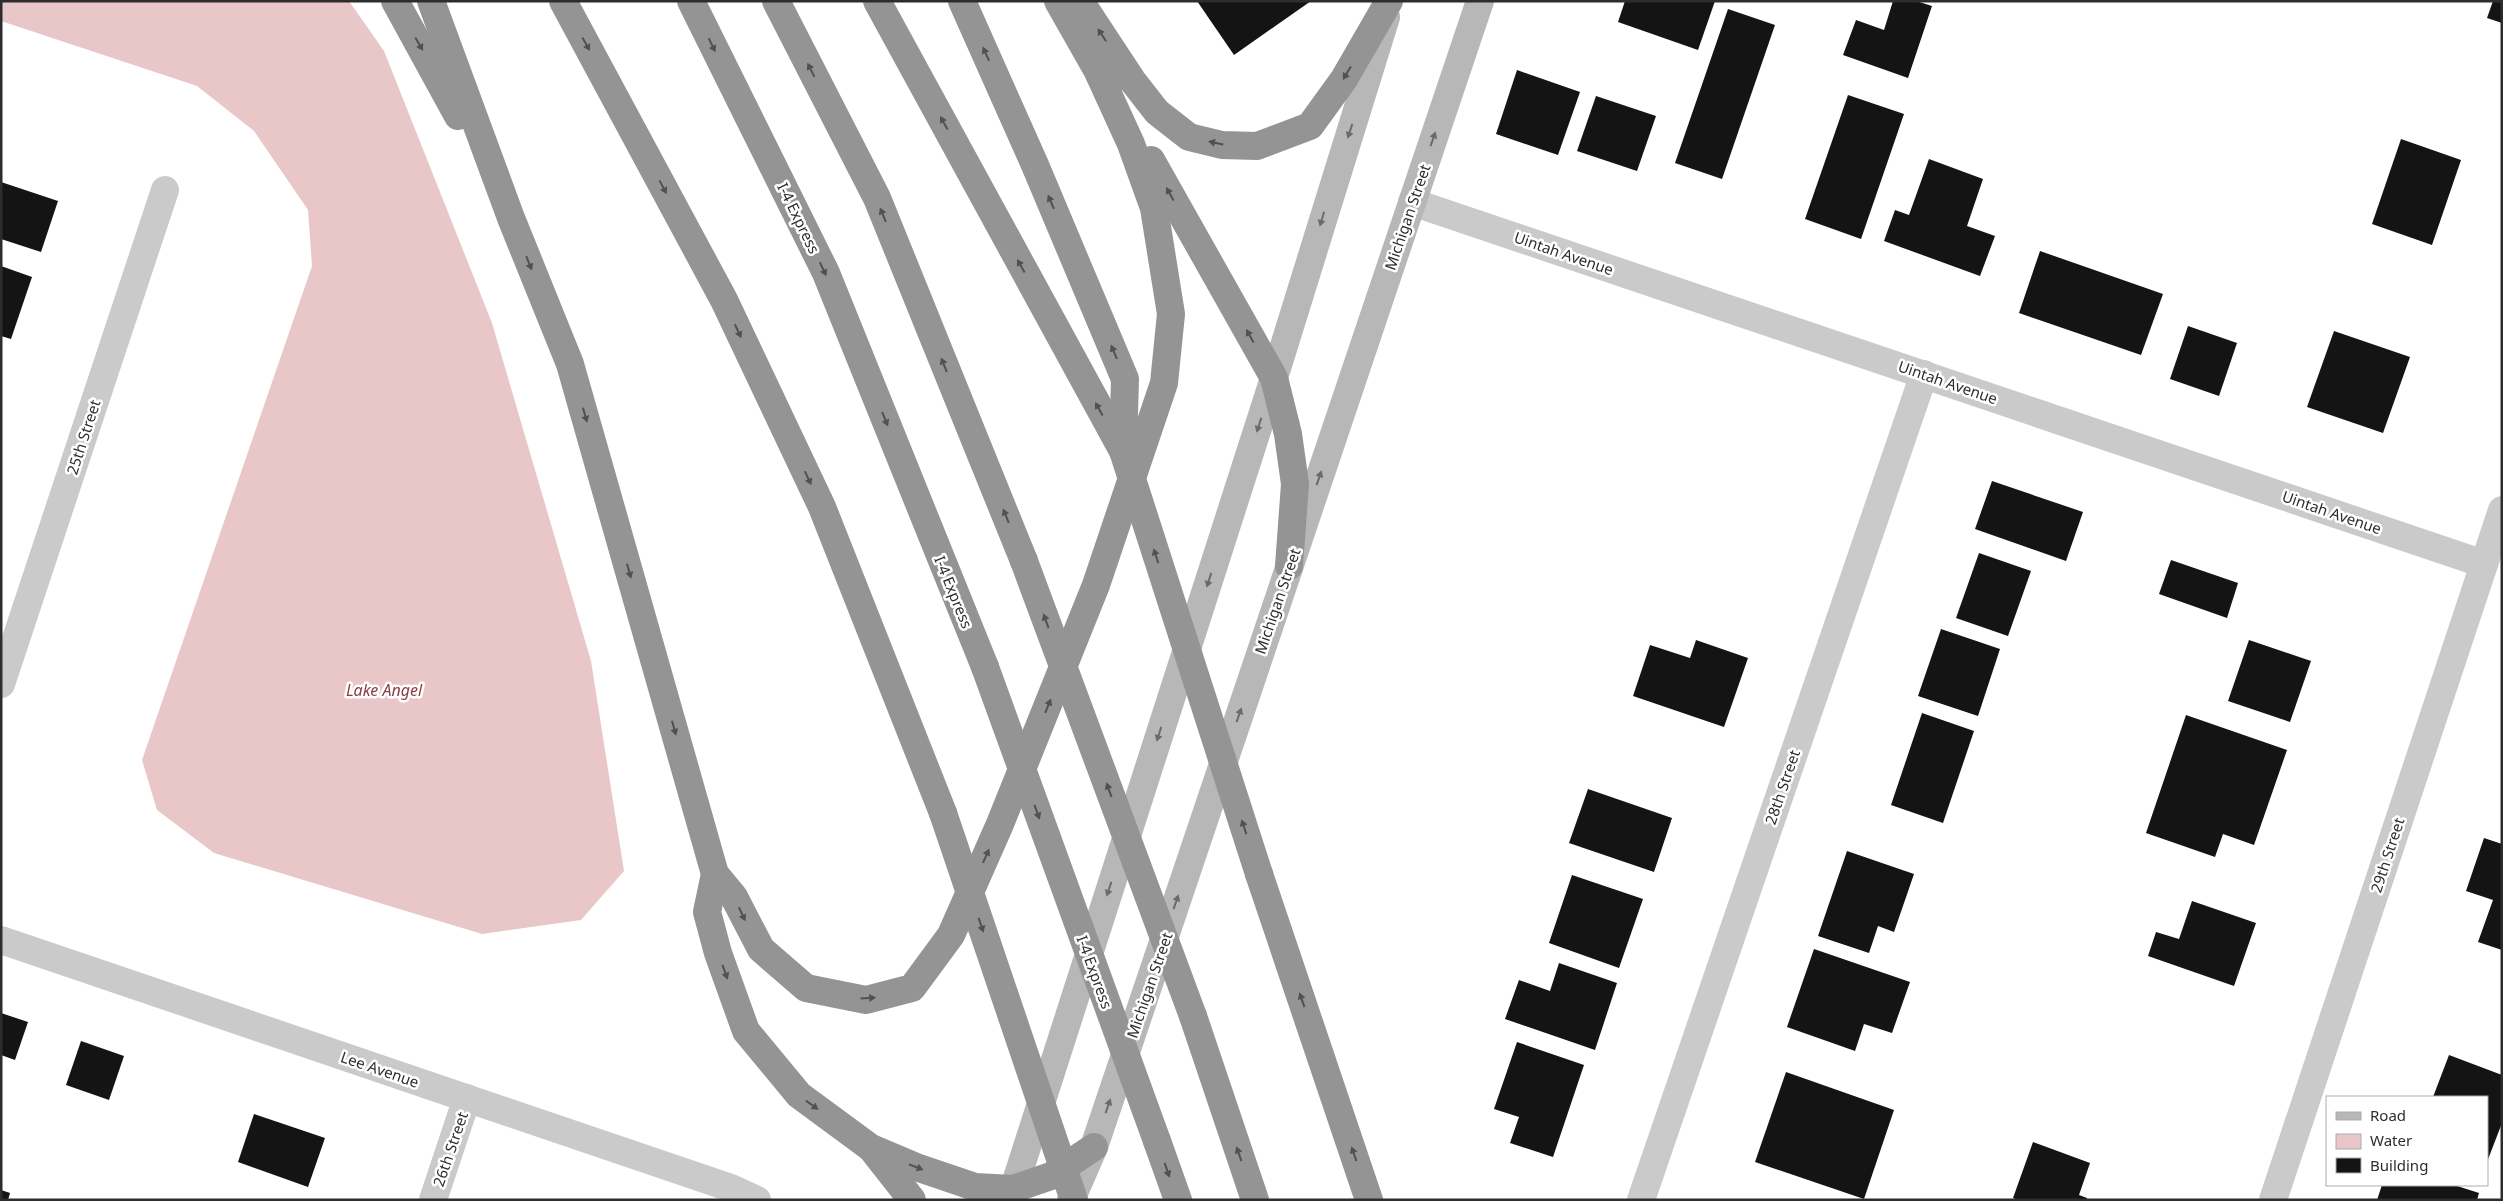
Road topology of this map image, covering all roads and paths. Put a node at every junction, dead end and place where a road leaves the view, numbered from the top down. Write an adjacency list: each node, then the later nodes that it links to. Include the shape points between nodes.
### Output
1 (395, 1): 15 (highway, one-way to 15)
2 (431, 1): 15 (highway)
3 (563, 1): 32 (highway, one-way to 32, bridge, via 724,300 822,507 943,813)
4 (690, 1): 33 (highway, I-4 Express, one-way to 33, bridge, via 826,273 985,667)
5 (776, 1): 34 (highway, one-way to 5, bridge, via 1193,1016 1024,561 877,198)
6 (877, 1): 18 (highway, one-way to 6)
7 (962, 1): 18 (highway, one-way to 7, via 1125,379)
8 (1058, 1): 12 (highway)
9 (1080, 1): 10 (highway, one-way to 9, via 1344,78 1310,126 1257,146 1222,145 1189,137 1157,112)
10 (1390, 1): 17 (main road, one-way to 17)
11 (1480, 1): 14 (main road, Michigan Street, one-way to 11)
12 (1099, 74): 17 (highway, one-way to 12); 23 (highway, one-way to 12, via 734,897 761,949 806,988 866,1000 912,988 951,935 1000,824 1096,585 1164,383 1170,314 1154,208 1131,144)
13 (165, 190): 22 (street, 25th Street)
14 (1412, 202): 16 (street, Uintah Avenue); 21 (main road, Michigan Street, one-way to 14)
15 (511, 218): 23 (highway, one-way to 23, via 570,364)
16 (1924, 374): 20 (street, Uintah Avenue); 36 (street, 28th Street)
17 (1274, 378): 21 (highway, via 1288,434 1294,484); 28 (main road, one-way to 28)
18 (1123, 451): 35 (highway, one-way to 18, bridge, via 1259,874)
19 (2502, 510): 20 (street, 29th Street)
20 (2484, 564): 37 (street, 29th Street)
21 (1289, 566): 26 (main road, Michigan Street, one-way to 21)
22 (1, 684)
23 (715, 874): 27 (highway, one-way to 27, via 707,912 746,1030 799,1095)
24 (1, 940): 25 (street, Lee Avenue)
25 (467, 1098): 29 (street, 26th Street); 30 (street, Lee Avenue, via 731,1188)
26 (1094, 1147): 28 (highway, via 1051,1176); 32 (main road, Michigan Street)
27 (871, 1148): 28 (highway, one-way to 28, via 974,1187); 31 (highway)
28 (1012, 1194)
29 (433, 1200)
30 (757, 1200)
31 (912, 1200)
32 (1072, 1200)
33 (1178, 1200)
34 (1255, 1200)
35 (1369, 1200)
36 (1640, 1200)
37 (2273, 1200)

